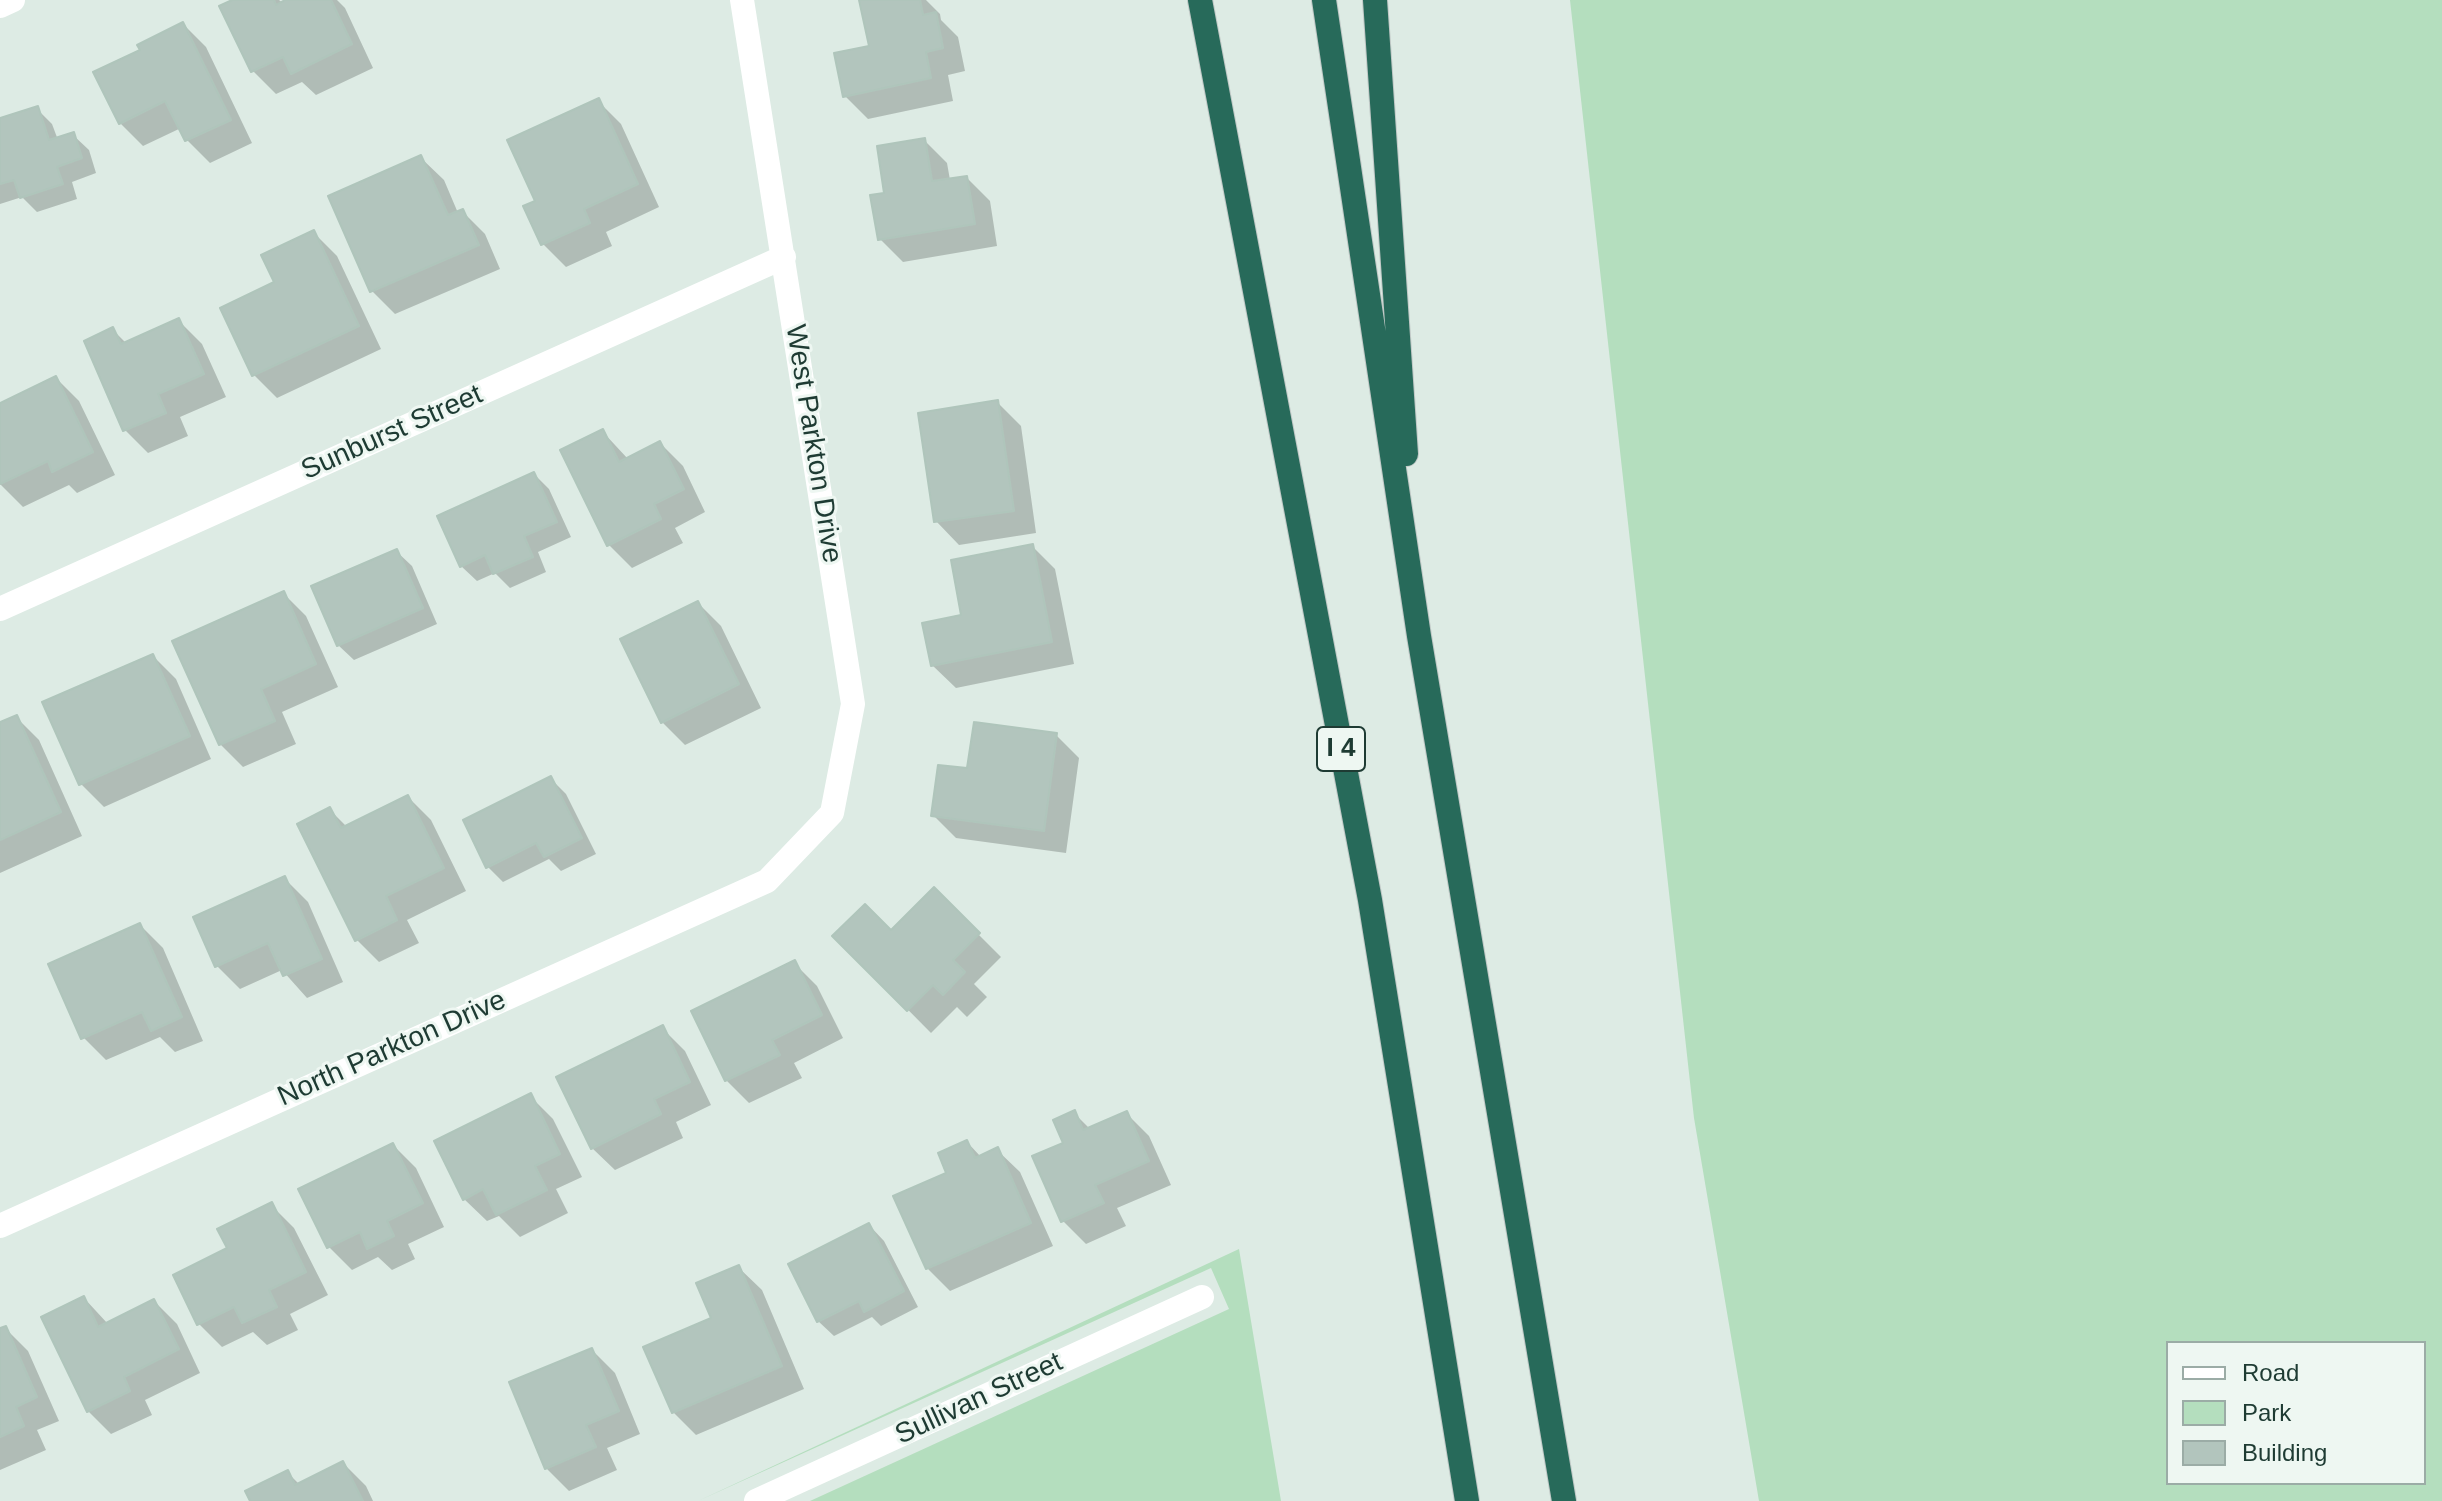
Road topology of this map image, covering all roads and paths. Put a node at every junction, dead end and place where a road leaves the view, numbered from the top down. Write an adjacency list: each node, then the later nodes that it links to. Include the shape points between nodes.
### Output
1 (13, 0): 6 (street)
2 (742, 0): 7 (street, West Parkton Drive)
3 (1200, 0): 14 (highway, I 4, via 1370,900)
4 (1324, 0): 9 (highway)
5 (1375, 0): 9 (highway)
6 (0, 6)
7 (784, 257): 8 (street, Sunburst Street); 10 (street, West Parkton Drive, via 853,704 832,813)
8 (0, 609)
9 (1419, 636): 15 (highway)
10 (780, 866): 11 (street, North Parkton Drive, via 767,881)
11 (0, 1226)
12 (1202, 1297): 13 (street, Sullivan Street)
13 (756, 1501)
14 (1467, 1501)
15 (1564, 1501)

